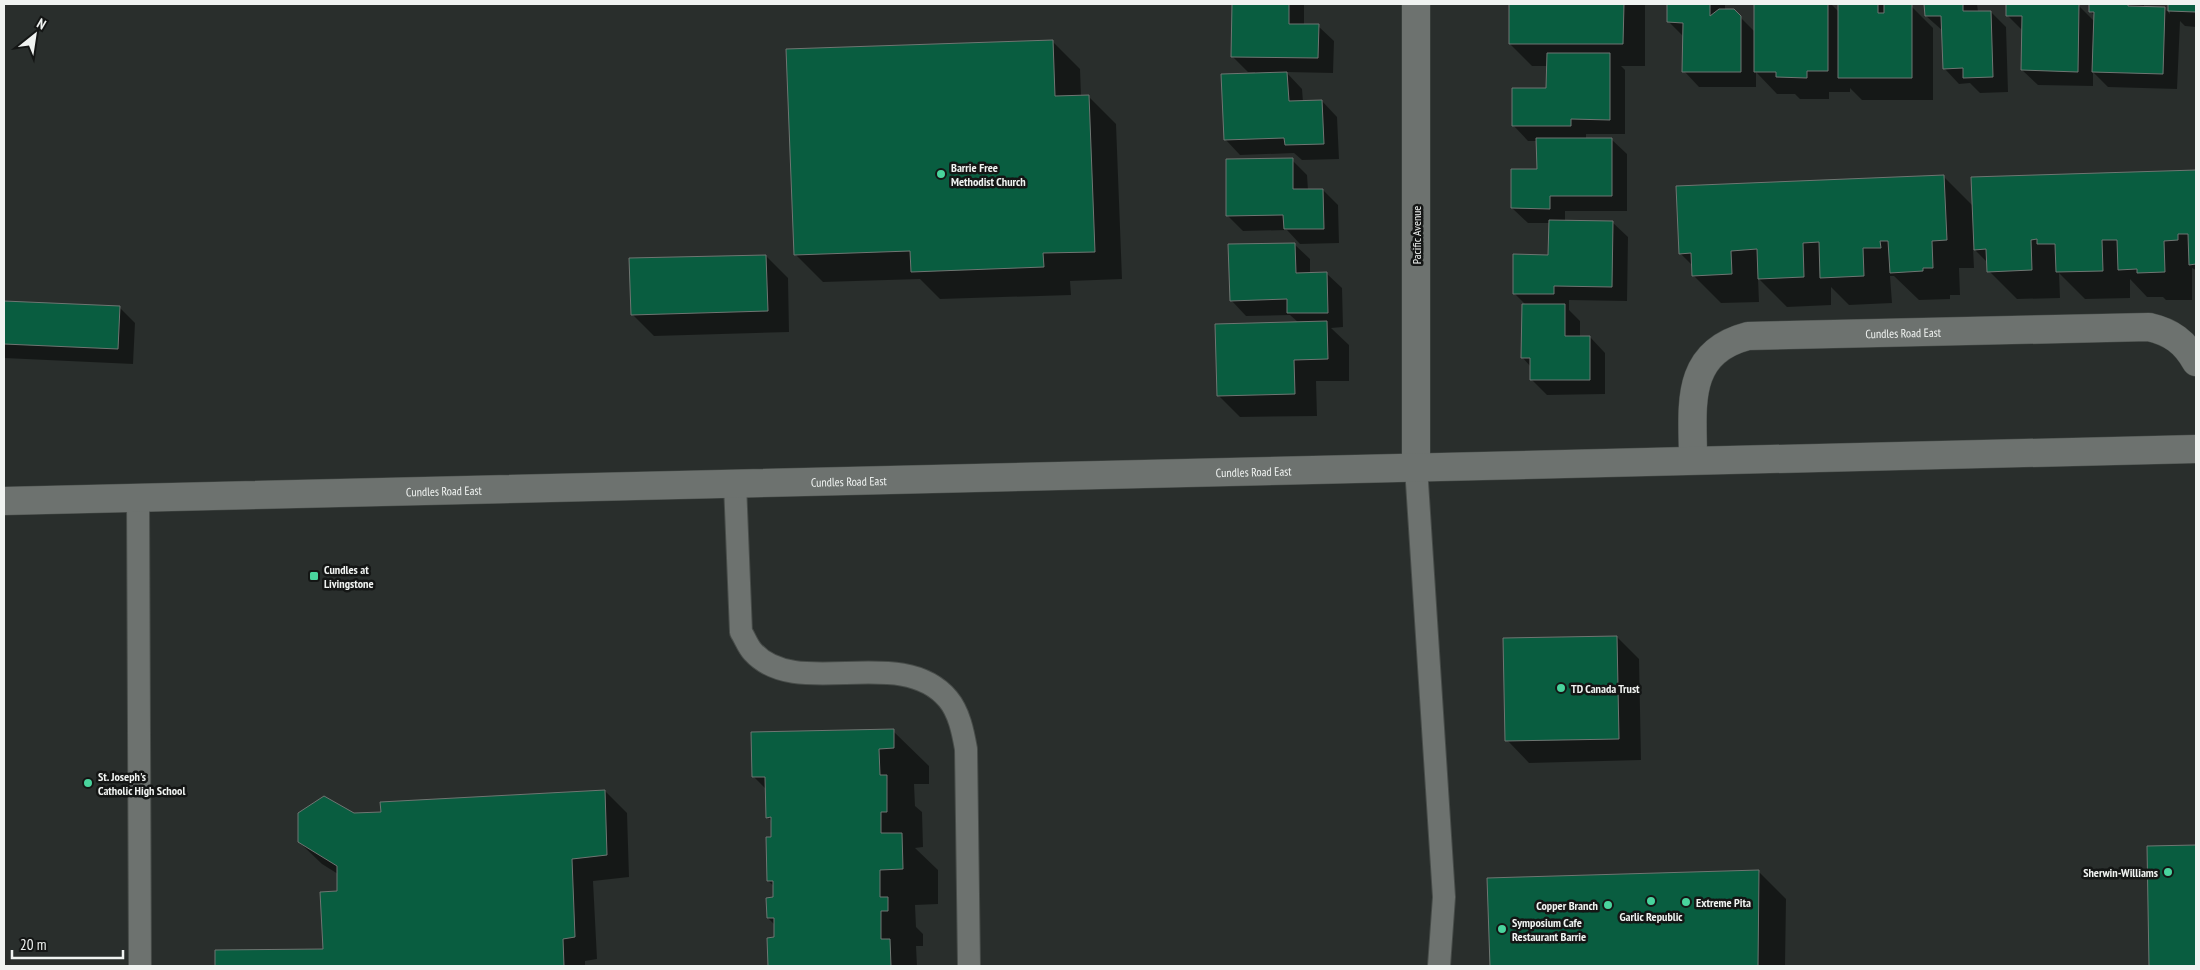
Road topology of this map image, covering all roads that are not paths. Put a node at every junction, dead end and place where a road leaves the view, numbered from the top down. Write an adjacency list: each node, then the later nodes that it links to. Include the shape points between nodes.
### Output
1 (1416, 4): 5 (main road, Pacific Avenue)
2 (2196, 362): 4 (main road, Cundles Road East, via 2189,348 2176,337 2149,327 1748,336 1720,347 1699,374 1693,404)
3 (2196, 448): 4 (main road, Cundles Road East)
4 (1693, 460): 5 (main road, Cundles Road East)
5 (1416, 467): 6 (main road, Cundles Road East); 11 (lane, via 1444,897)
6 (735, 484): 7 (main road, Cundles Road East); 10 (lane, via 742,632 752,652 771,666 794,672 882,672 908,676 932,685 948,699 961,723 966,749)
7 (138, 498): 8 (main road, Cundles Road East); 9 (lane)
8 (4, 501)
9 (140, 966)
10 (969, 966)
11 (1439, 966)

